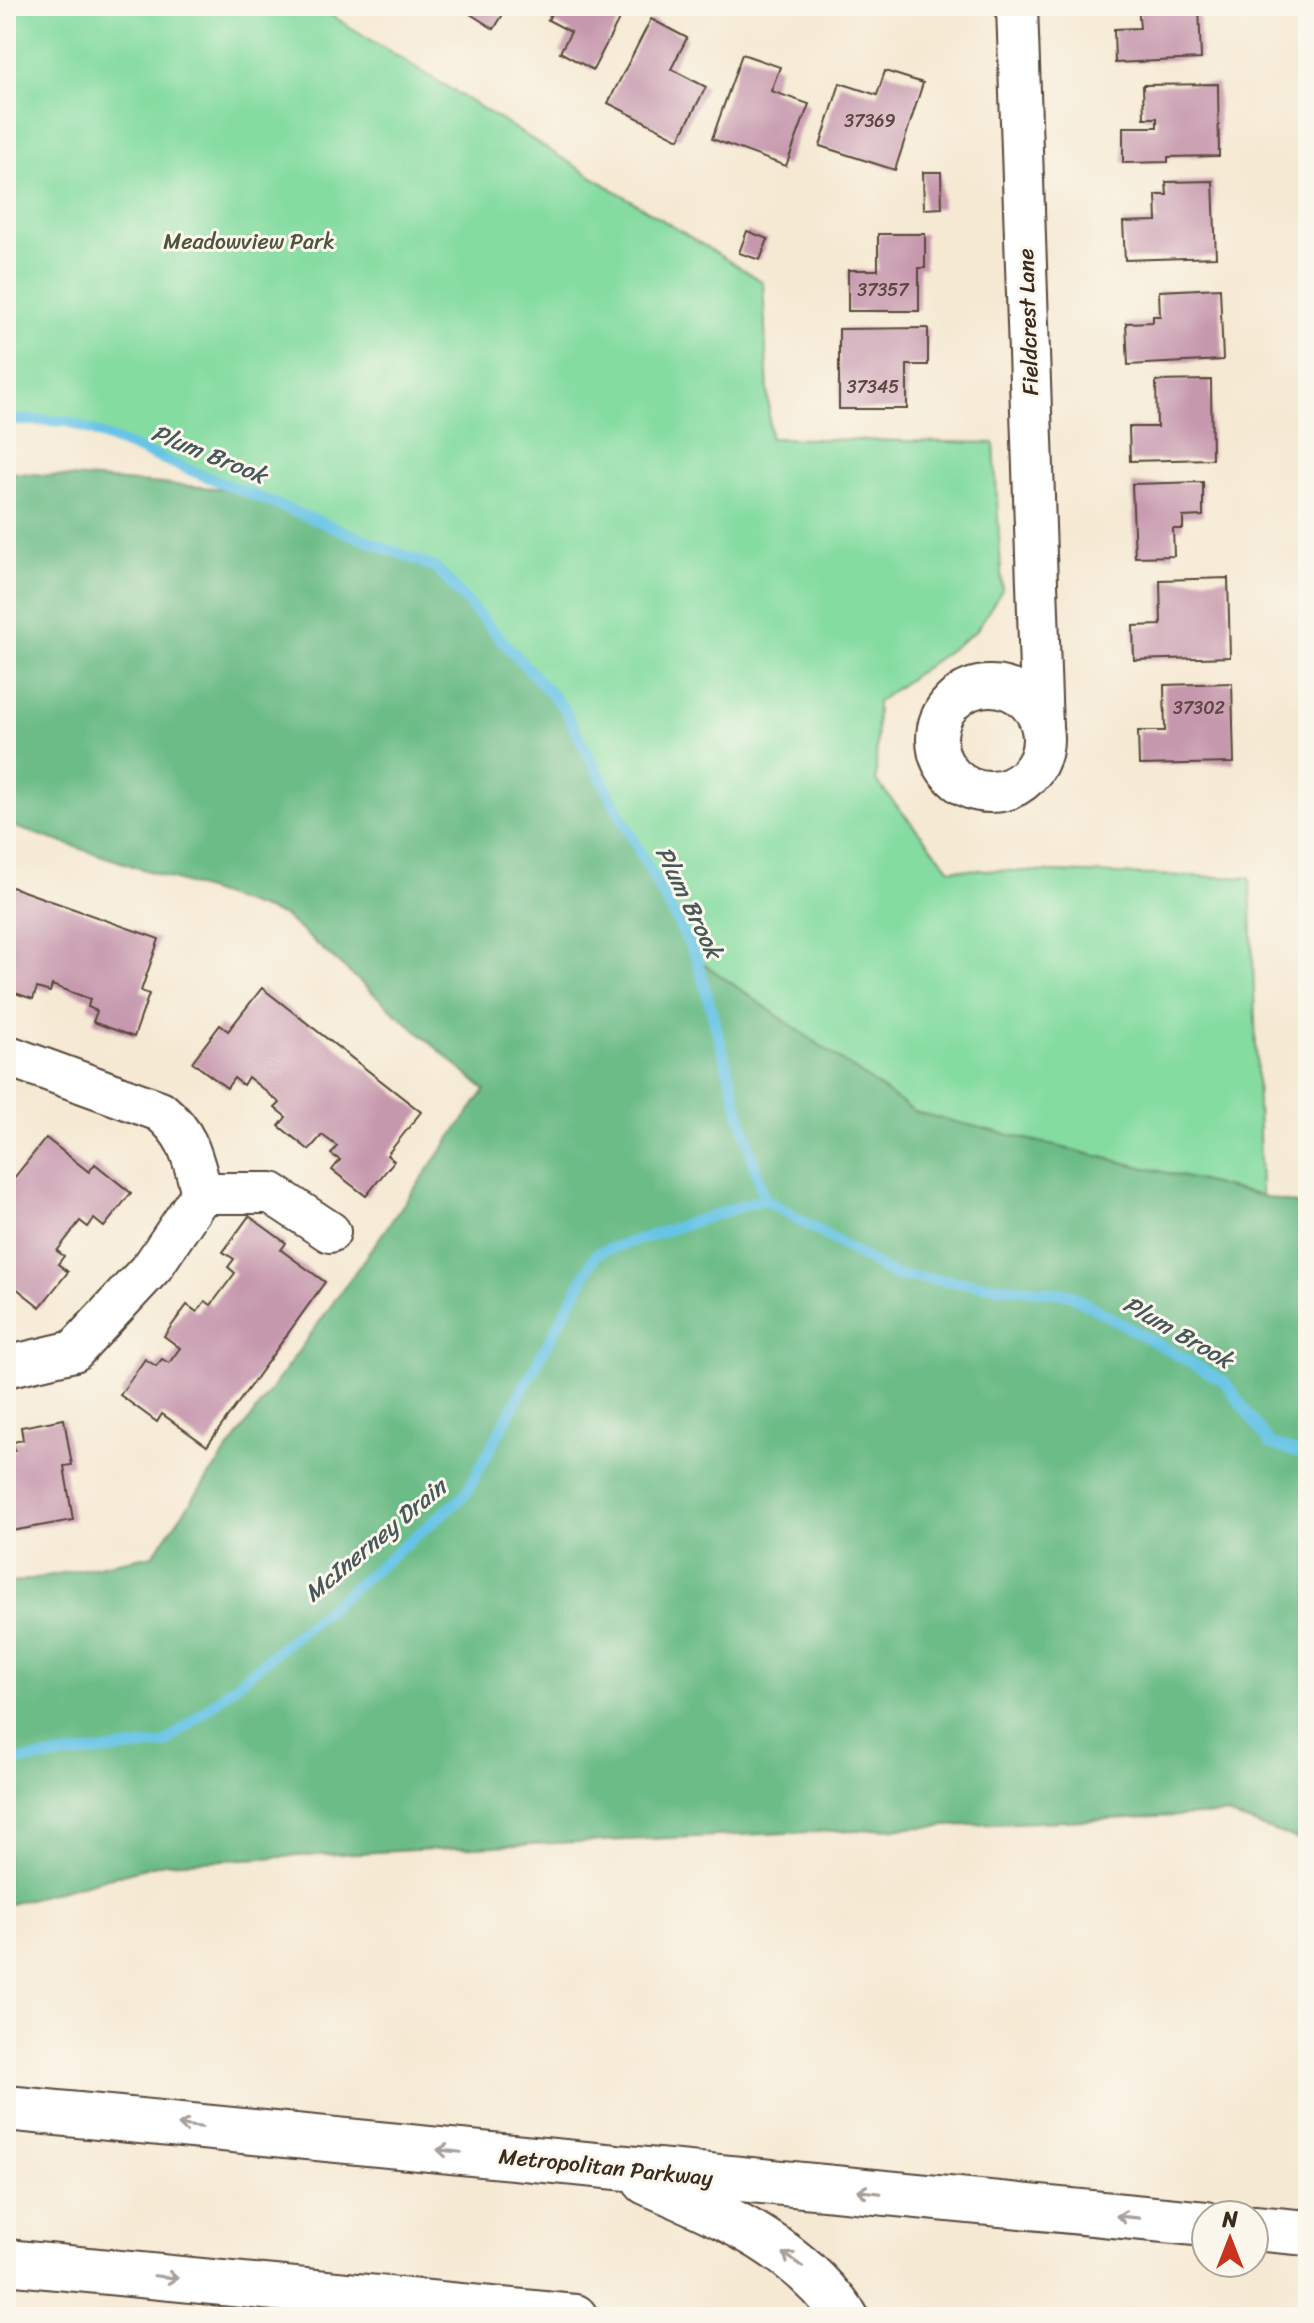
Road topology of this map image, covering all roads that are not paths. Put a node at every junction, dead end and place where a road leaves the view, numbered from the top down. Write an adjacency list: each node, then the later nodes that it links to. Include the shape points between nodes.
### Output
1 (1017, 6): 2 (street, Fieldcrest Lane)
2 (1039, 638): 3 (street, Fieldcrest Lane, via 1017,666); 4 (street, Fieldcrest Lane)
3 (990, 686): 4 (street, via 1025,699); 4 (street, Fieldcrest Lane, via 959,695 939,724 940,759 963,786 997,792 1024,780 1038,762)
4 (1042, 728)
5 (6, 1055): 6 (street, via 160,1111 178,1126)
6 (202, 1193): 7 (street, via 271,1193); 8 (street, via 153,1266 74,1351)
7 (330, 1232)
8 (6, 1367)
9 (6, 2108): 10 (main road, Metropolitan Parkway, one-way to 9)
10 (610, 2167): 11 (main road, Metropolitan Parkway, one-way to 10); 16 (main road, one-way to 10, via 808,2271 774,2246 729,2219)
11 (1190, 2222)
12 (1270, 2229): 13 (main road)
13 (1308, 2233)
14 (6, 2262): 15 (main road, one-way to 15)
15 (575, 2317)
16 (846, 2317)

